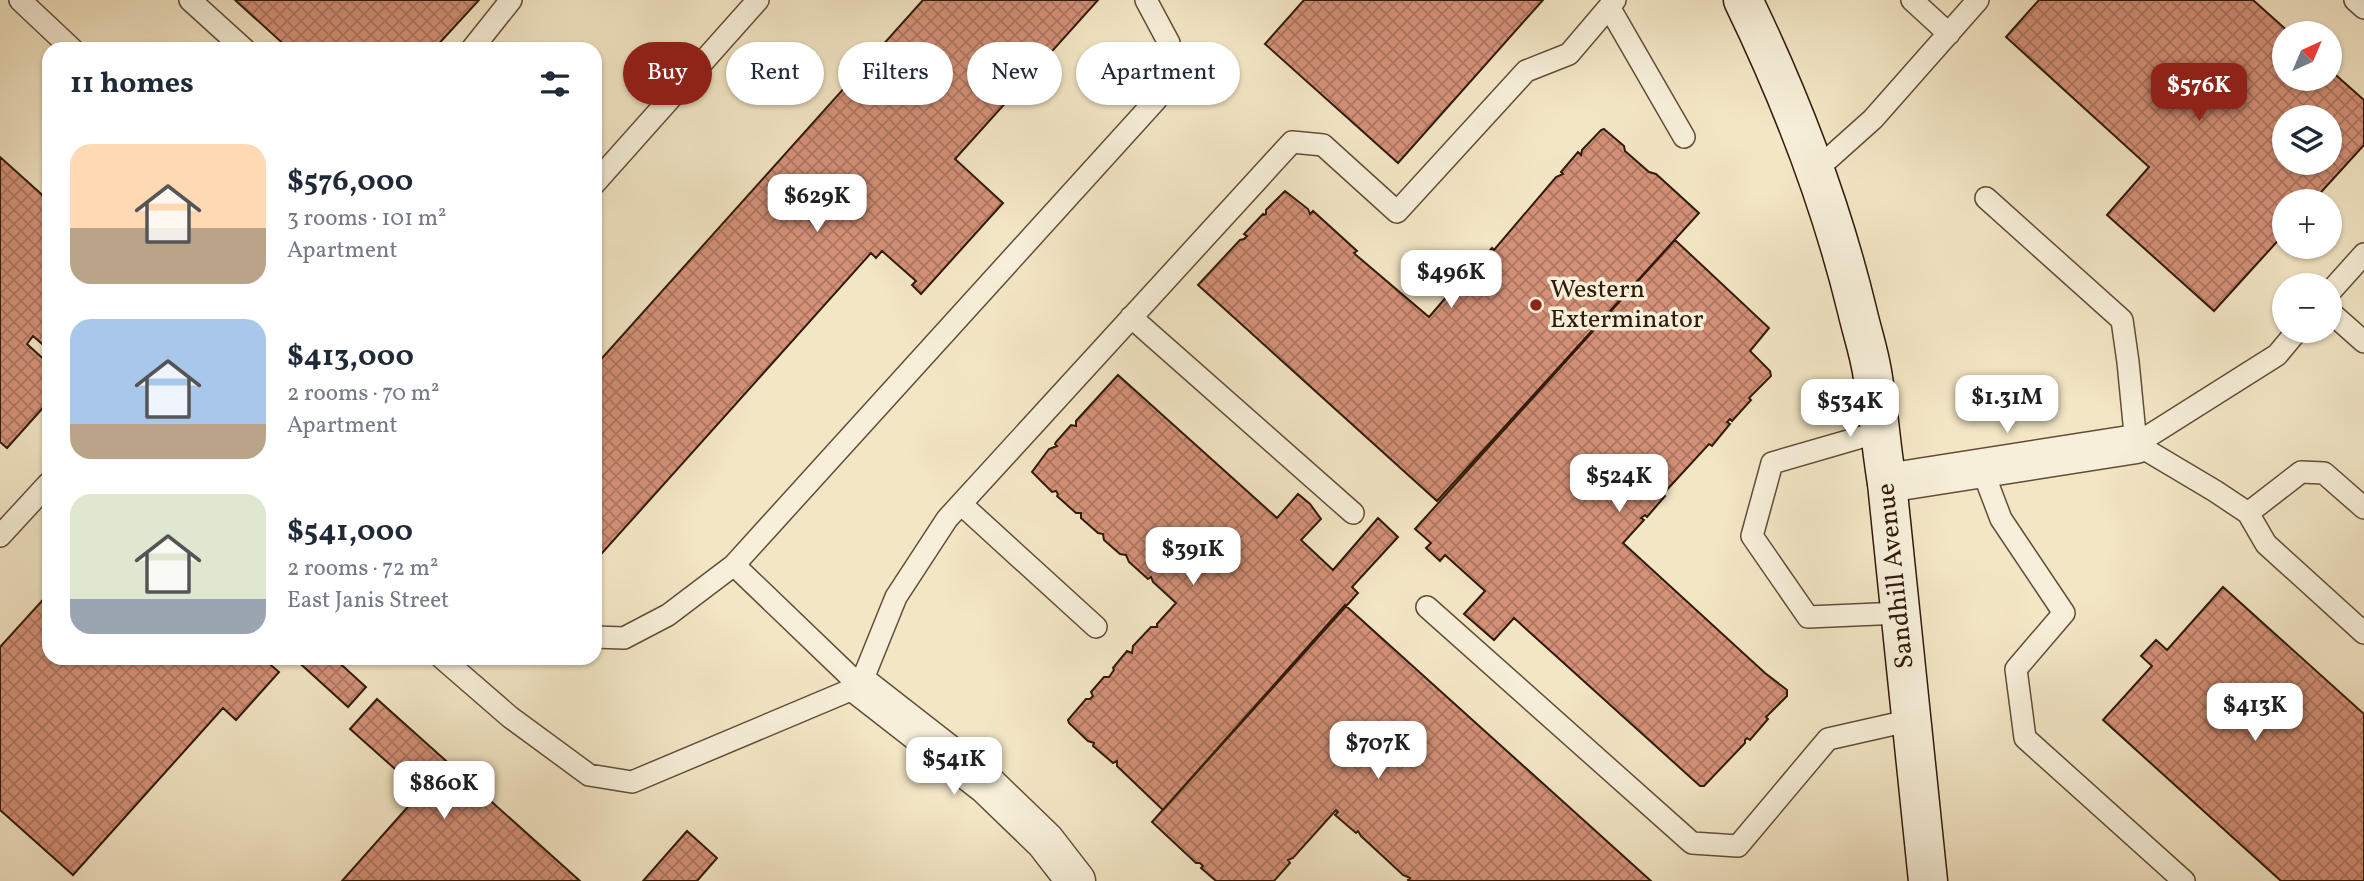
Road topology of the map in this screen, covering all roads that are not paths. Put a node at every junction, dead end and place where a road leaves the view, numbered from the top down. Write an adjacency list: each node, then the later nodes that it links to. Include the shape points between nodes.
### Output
1 (20, 0): 13 (lane)
2 (190, 0): 14 (lane)
3 (511, 0): 15 (lane)
4 (758, 0): 18 (lane)
5 (1146, 0): 36 (lane, via 1169,43 1156,100)
6 (1743, 0): 17 (street, Sandhill Avenue)
7 (1912, 0): 12 (lane)
8 (1979, 0): 12 (lane)
9 (2356, 0): 11 (lane)
10 (1612, 4): 16 (lane); 22 (lane, via 1569,54 1526,71 1397,212 1323,145 1292,142)
11 (2364, 8)
12 (1949, 33): 17 (lane, via 1873,119)
13 (65, 42)
14 (236, 42)
15 (478, 42)
16 (1684, 137)
17 (1816, 170): 26 (street, Sandhill Avenue, via 1873,377)
18 (602, 175)
19 (1986, 198): 27 (lane, via 2122,320)
20 (2364, 254): 21 (lane)
21 (2342, 279)
22 (1131, 317): 31 (lane); 33 (lane)
23 (2342, 323): 24 (lane)
24 (2364, 342)
25 (2287, 343): 27 (lane, via 2277,355)
26 (1879, 432): 29 (street, Sandhill Avenue); 38 (lane, via 1772,463 1752,536 1808,617)
27 (2136, 444): 28 (street); 34 (lane)
28 (1982, 469): 29 (street); 47 (lane, via 2001,519 2064,613 2016,669 2025,738)
29 (1887, 484): 38 (street, Sandhill Avenue)
30 (42, 491): 35 (lane)
31 (961, 504): 39 (lane); 43 (lane, via 896,597)
32 (2364, 508): 34 (lane, via 2324,473 2301,472)
33 (1353, 513)
34 (2248, 513): 40 (lane, via 2266,544)
35 (0, 536)
36 (734, 565): 41 (lane, via 668,615 624,638); 43 (lane)
37 (1427, 607): 44 (lane, via 1692,843 1738,846 1828,739)
38 (1901, 613): 44 (street, Sandhill Avenue)
39 (1096, 627)
40 (2364, 633)
41 (602, 637)
42 (450, 665): 43 (lane, via 510,717 589,775 632,782)
43 (860, 686): 45 (street, via 987,785 1045,841)
44 (1912, 720): 46 (street, Sandhill Avenue)
45 (1076, 881)
46 (1928, 881)
47 (2184, 881)

